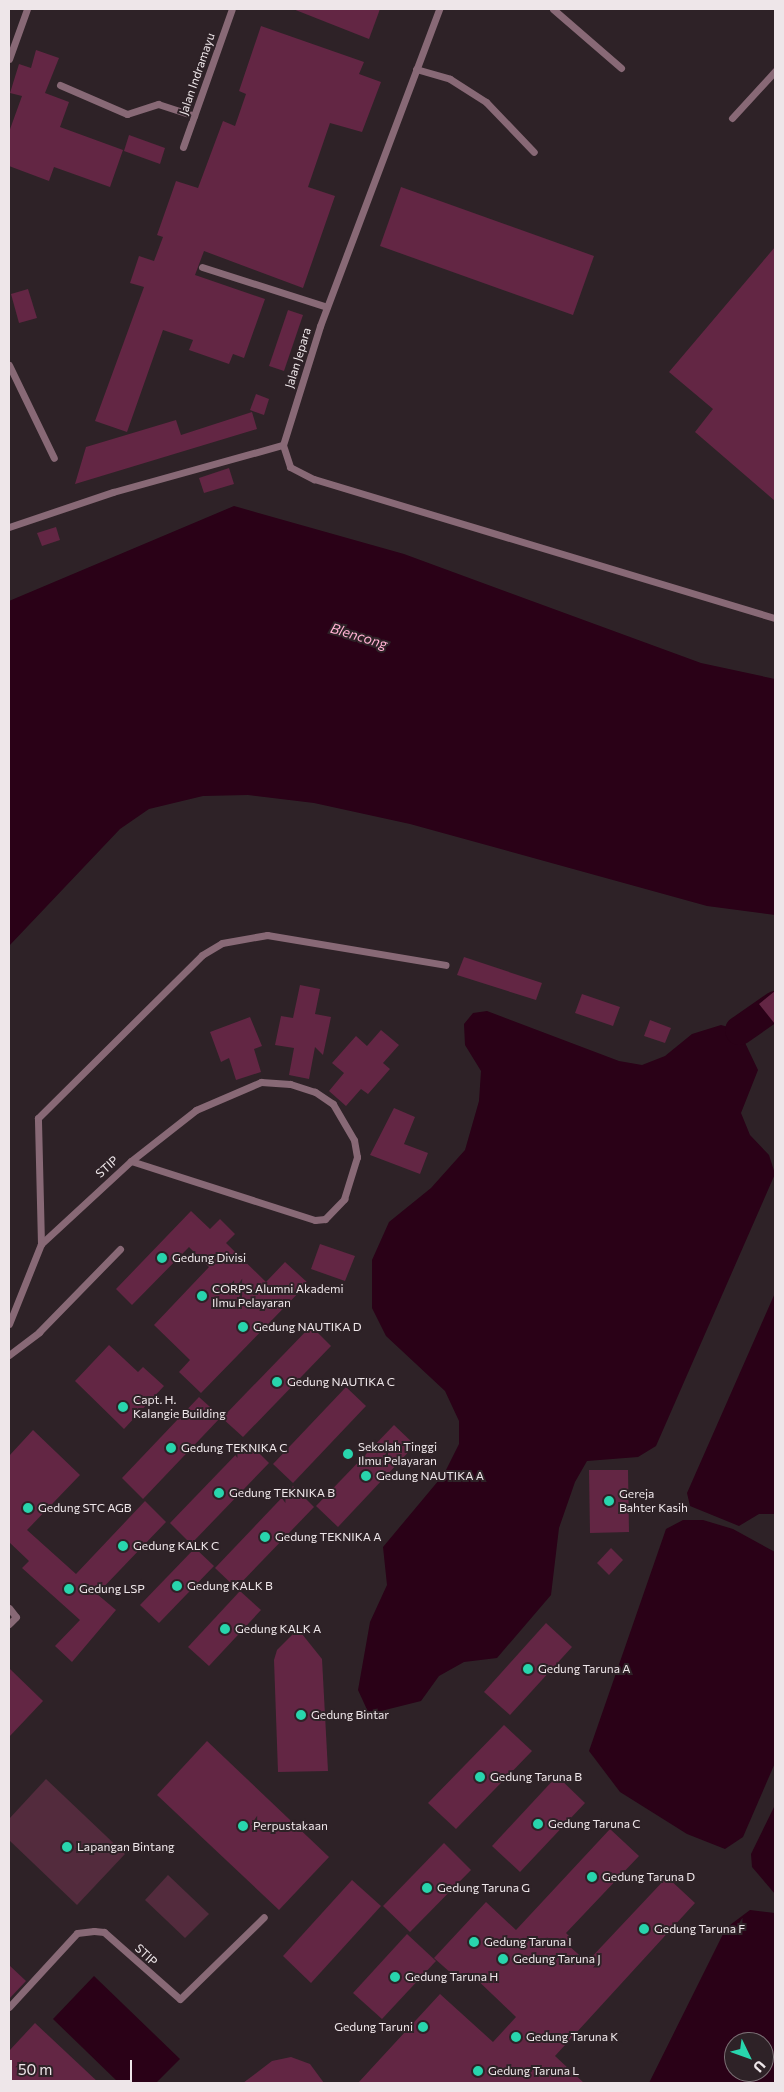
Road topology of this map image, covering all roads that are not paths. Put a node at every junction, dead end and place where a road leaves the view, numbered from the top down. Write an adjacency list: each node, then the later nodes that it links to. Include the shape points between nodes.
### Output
1 (26, 9): 5 (lane)
2 (232, 9): 10 (lane, Jalan Indramayu)
3 (439, 9): 7 (lane, Jalan Jepara)
4 (553, 9): 6 (lane)
5 (9, 59)
6 (621, 68)
7 (416, 69): 13 (lane, via 450,79 486,102); 15 (lane, Jalan Jepara)
8 (775, 71): 11 (lane)
9 (60, 85): 10 (lane, via 127,114 158,104)
10 (194, 116): 12 (lane, Jalan Indramayu)
11 (732, 118)
12 (183, 146)
13 (534, 152)
14 (202, 266): 15 (lane)
15 (327, 306): 17 (lane, Jalan Jepara)
16 (9, 366): 18 (lane)
17 (283, 445): 19 (lane, via 113,492); 20 (lane, via 290,467 314,479)
18 (54, 458)
19 (9, 527)
20 (775, 618)
21 (446, 966): 23 (lane, via 267,934 222,943 202,955 38,1118)
22 (131, 1161): 22 (lane, STIP, via 315,1220 325,1218 344,1198 357,1157 354,1140 342,1116 315,1092 261,1082 229,1093 196,1110); 23 (lane, STIP)
23 (41, 1244): 25 (lane, STIP)
24 (120, 1249): 26 (lane, via 39,1332)
25 (9, 1324)
26 (9, 1355)
27 (9, 1608): 28 (lane, via 16,1617)
28 (9, 1624)
29 (264, 1917): 30 (lane, STIP, via 180,1999 104,1932 94,1930 77,1933)
30 (9, 2007)

